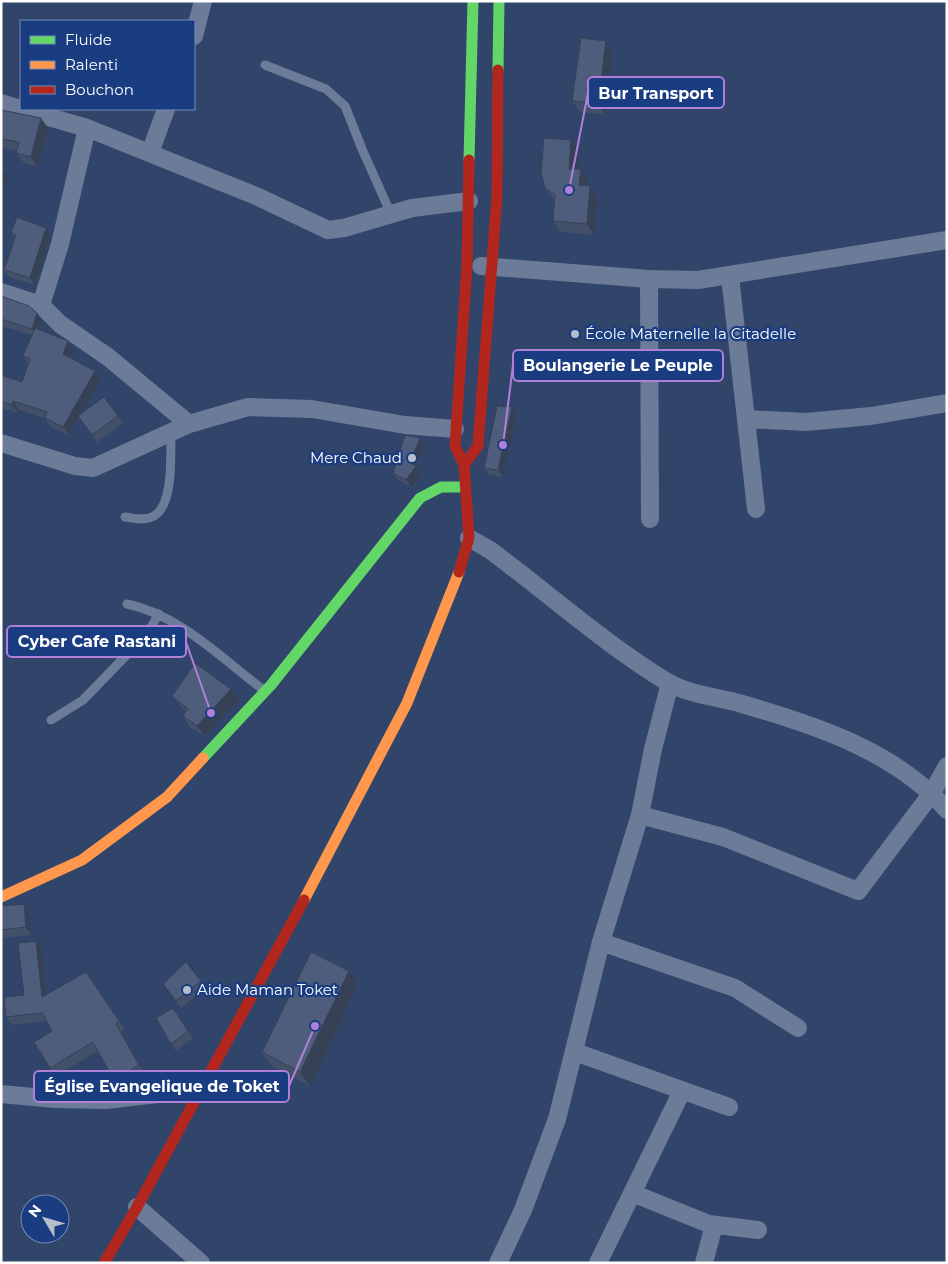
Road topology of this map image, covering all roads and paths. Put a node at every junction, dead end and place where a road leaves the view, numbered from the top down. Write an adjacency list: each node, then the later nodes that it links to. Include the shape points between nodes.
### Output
1 (203, 1): 4 (street)
2 (473, 1): 12 (street)
3 (499, 1): 16 (street, via 497,197)
4 (195, 32)
5 (265, 65): 13 (lane, via 326,88 345,106)
6 (1, 103): 7 (street)
7 (20, 109)
8 (24, 110): 10 (street)
9 (166, 110): 11 (street)
10 (87, 128): 11 (street); 20 (street, via 60,244)
11 (150, 153): 13 (street, via 256,196 328,230)
12 (469, 201): 13 (street); 15 (street)
13 (391, 214)
14 (947, 240): 17 (street)
15 (467, 265): 16 (street); 24 (street)
16 (491, 266): 18 (street); 27 (street, via 478,446)
17 (730, 276): 18 (street, via 698,280); 22 (street)
18 (649, 279): 31 (street)
19 (1, 292): 20 (street)
20 (41, 306): 23 (street)
21 (947, 402): 22 (street, via 871,416 806,422)
22 (746, 419): 29 (street)
23 (189, 424): 24 (street, via 248,407 312,409); 25 (street)
24 (455, 429): 27 (street, via 455,446)
25 (172, 431): 26 (street, via 93,468 75,466); 30 (lane, via 166,502 152,518)
26 (1, 443)
27 (464, 466): 28 (street)
28 (464, 487): 32 (street); 36 (street, via 446,485 431,489 420,498)
29 (756, 509)
30 (125, 517)
31 (650, 519)
32 (469, 538): 35 (street, via 490,550); 46 (street, via 457,579 407,704)
33 (127, 604): 34 (lane)
34 (159, 614): 36 (lane); 37 (lane, via 146,635 89,694)
35 (670, 683): 39 (street, via 690,692 788,717 838,735 887,762); 41 (street, via 652,750)
36 (265, 691): 42 (street, via 167,797 82,860)
37 (51, 720)
38 (947, 766): 39 (street)
39 (932, 793): 40 (street); 41 (street, via 858,891 723,838)
40 (947, 810)
41 (640, 815): 43 (street)
42 (1, 897)
43 (601, 942): 44 (street, via 734,988); 45 (street)
44 (798, 1028)
45 (575, 1052): 47 (street); 56 (street, via 557,1119 523,1210)
46 (200, 1089): 48 (street, via 106,1100); 51 (street)
47 (682, 1092): 49 (street); 50 (street)
48 (1, 1094)
49 (729, 1107)
50 (632, 1193): 52 (street); 57 (street)
51 (137, 1207): 54 (street); 55 (street)
52 (714, 1225): 53 (street); 58 (street)
53 (758, 1230)
54 (104, 1263)
55 (201, 1263)
56 (498, 1263)
57 (598, 1263)
58 (704, 1263)

